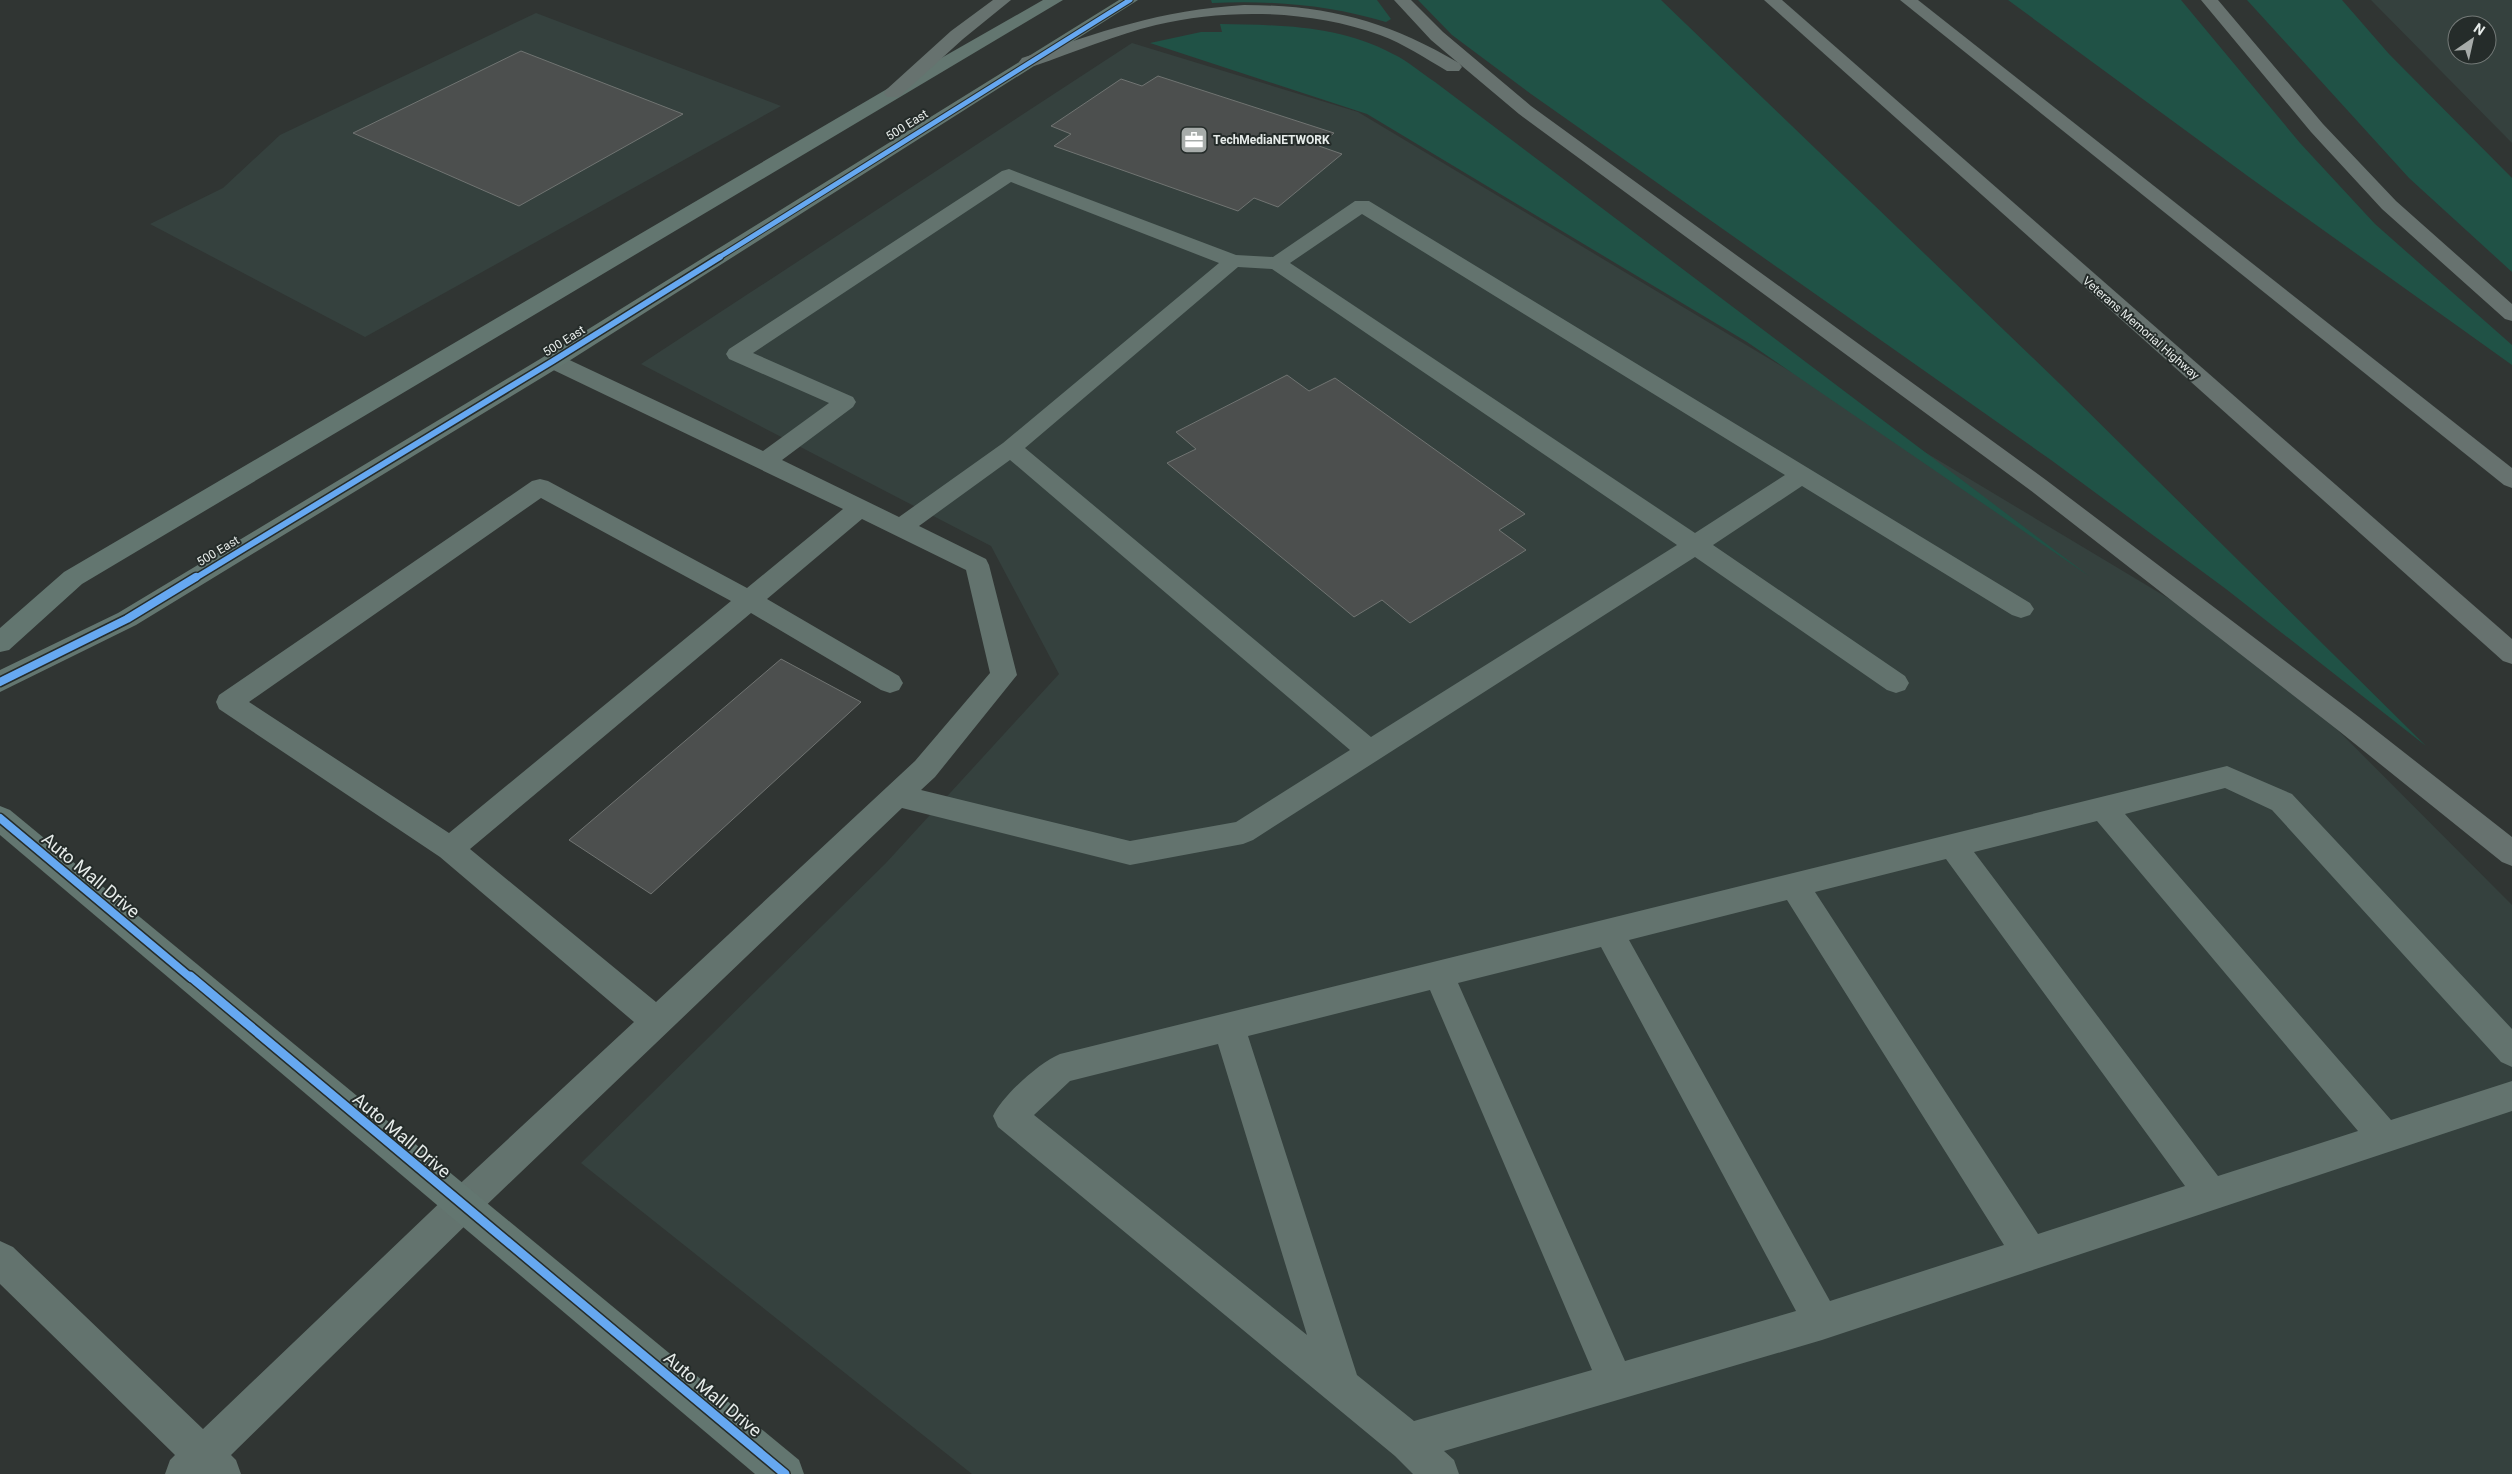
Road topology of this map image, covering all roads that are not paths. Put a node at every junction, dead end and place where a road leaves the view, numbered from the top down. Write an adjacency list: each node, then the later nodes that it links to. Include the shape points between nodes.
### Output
1 (1003, 0): 9 (highway, via 957,35)
2 (1055, 0): 9 (street)
3 (1130, 0): 8 (street, 500 East)
4 (1402, 0): 10 (highway, via 1437,36)
5 (1772, 0): 25 (highway, Veterans Memorial Highway)
6 (1908, 0): 18 (highway)
7 (2209, 0): 13 (highway, via 2304,113 2390,205)
8 (1028, 62): 10 (highway, via 1128,29 1182,16 1251,10 1288,12 1345,20 1402,38); 14 (street, 500 East)
9 (893, 93): 24 (street, via 73,578)
10 (1525, 110): 35 (highway, via 2038,485)
11 (1233, 260): 12 (lane); 15 (lane); 16 (lane, via 1010,175 737,354 845,402)
12 (1277, 263): 17 (lane, via 1362,205); 21 (lane)
13 (2512, 315)
14 (552, 362): 16 (lane); 26 (street, 500 East, via 128,619)
15 (1011, 448): 20 (lane); 29 (lane)
16 (765, 461): 19 (lane)
17 (1802, 475): 21 (lane); 23 (lane)
18 (2512, 480)
19 (860, 508): 20 (lane); 22 (lane)
20 (900, 528): 30 (lane, via 977,565 1004,675 925,769)
21 (1695, 544): 28 (lane); 29 (lane)
22 (749, 600): 27 (lane); 34 (lane); 34 (lane, via 540,487 229,702)
23 (2021, 609)
24 (0, 643)
25 (2512, 654)
26 (0, 682)
27 (890, 683)
28 (1896, 683)
29 (1369, 752): 30 (lane, via 1243,832 1130,853)
30 (897, 796): 39 (lane)
31 (2102, 807): 33 (lane); 41 (lane, via 2227,777 2282,802); 43 (lane)
32 (0, 818): 45 (street, Auto Mall Drive)
33 (1952, 845): 36 (lane); 44 (lane)
34 (450, 850): 39 (lane)
35 (2512, 854)
36 (1794, 885): 37 (lane); 46 (lane)
37 (1608, 932): 38 (lane); 48 (lane)
38 (1439, 974): 40 (lane); 49 (lane)
39 (657, 1022): 45 (lane)
40 (1229, 1026): 50 (lane); 50 (lane, via 1060,1069 1010,1116)
41 (2512, 1052)
42 (2512, 1096): 43 (lane)
43 (2385, 1138): 44 (lane)
44 (2212, 1195): 46 (lane)
45 (462, 1205): 52 (lane); 53 (street, Auto Mall Drive)
46 (2030, 1254): 48 (lane)
47 (0, 1259): 52 (lane)
48 (1822, 1322): 49 (lane)
49 (1615, 1381): 51 (lane)
50 (1342, 1388): 51 (lane)
51 (1408, 1442): 54 (lane)
52 (203, 1468)
53 (785, 1474)
54 (1440, 1474)

